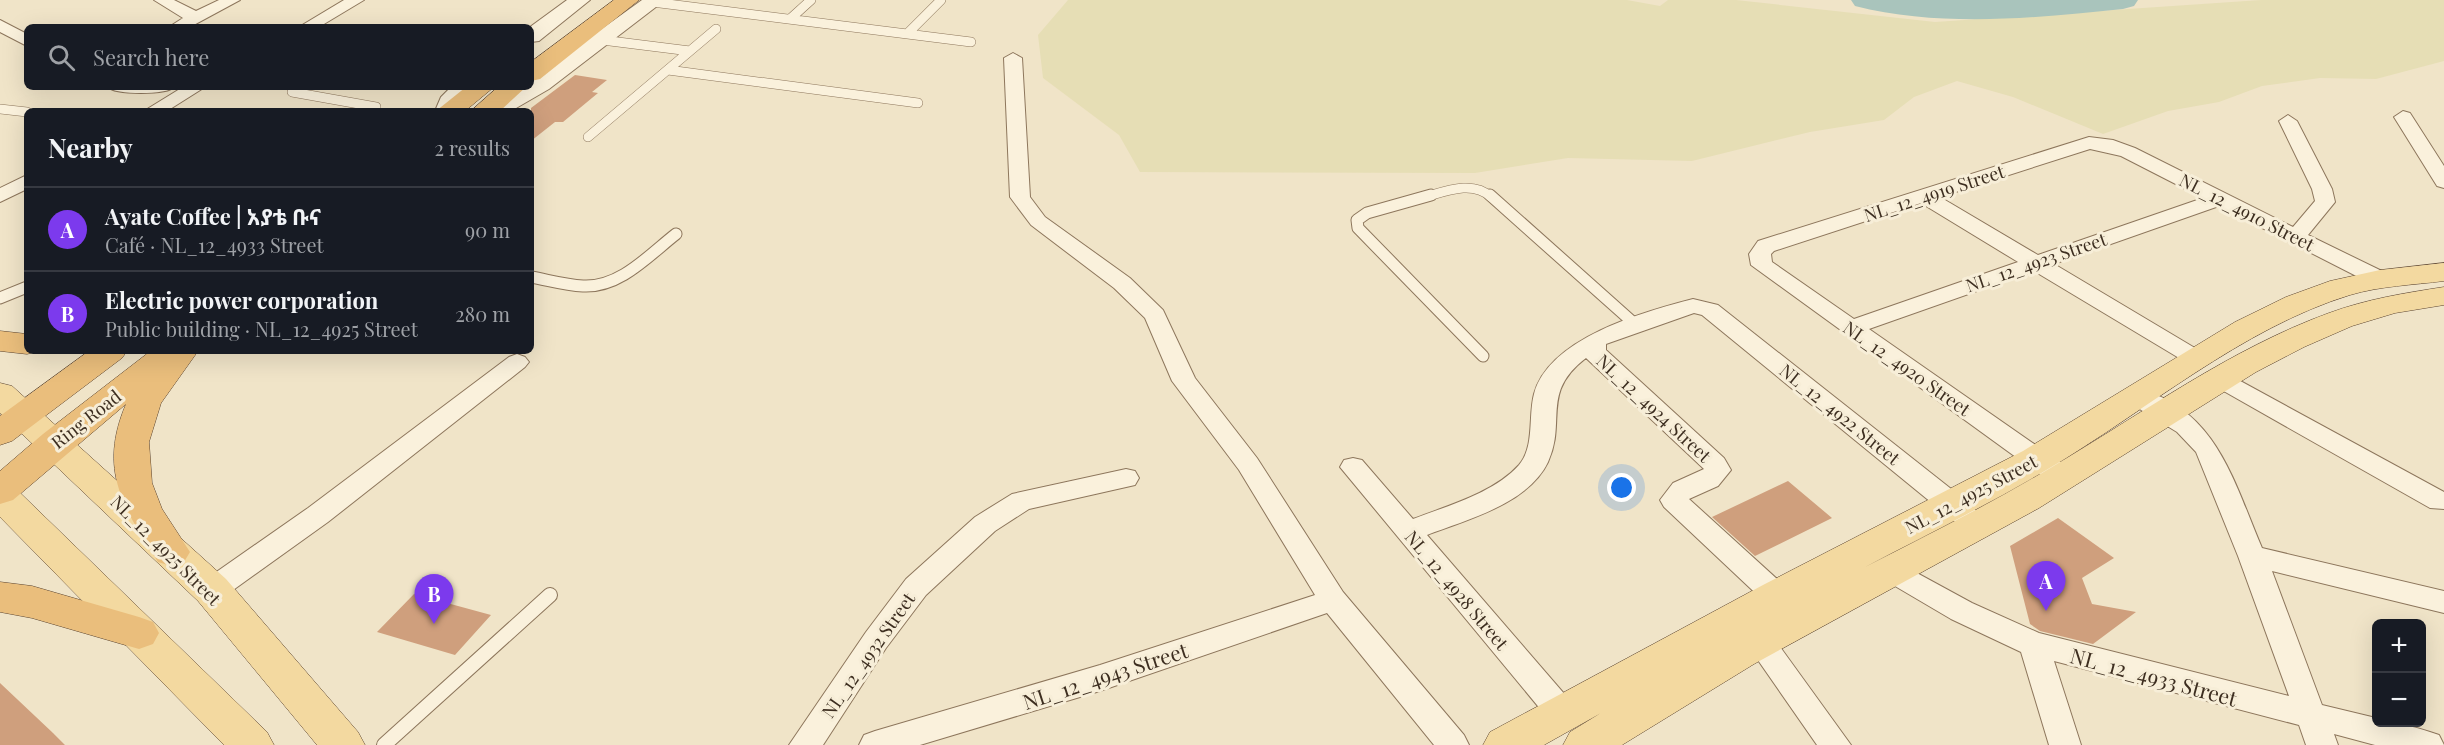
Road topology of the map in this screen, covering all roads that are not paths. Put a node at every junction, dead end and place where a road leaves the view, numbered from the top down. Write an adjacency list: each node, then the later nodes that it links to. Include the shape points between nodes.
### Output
1 (162, 0): 11 (street)
2 (232, 0): 11 (street)
3 (356, 0): 12 (street)
4 (580, 0): 15 (street)
5 (601, 0): 20 (highway)
6 (628, 0): 24 (highway)
7 (811, 0): 10 (lane)
8 (941, 0): 16 (lane)
9 (653, 1): 10 (lane); 18 (street)
10 (790, 20): 16 (lane)
11 (192, 24)
12 (312, 24)
13 (0, 25): 17 (street)
14 (716, 30): 21 (lane)
15 (534, 34)
16 (907, 34): 19 (lane)
17 (24, 38)
18 (602, 40): 21 (lane); 25 (street)
19 (971, 42)
20 (534, 49)
21 (690, 51): 23 (lane)
22 (1013, 58): 89 (street, via 1020,197 1038,221 1122,283 1155,315 1184,381 1248,464)
23 (668, 70): 32 (lane); 43 (lane)
24 (534, 72)
25 (534, 88)
26 (191, 90): 33 (street)
27 (461, 90): 35 (street, via 452,98)
28 (478, 90): 36 (highway)
29 (510, 90): 37 (highway)
30 (531, 90): 38 (street)
31 (292, 92): 34 (lane)
32 (918, 104)
33 (158, 108)
34 (376, 108)
35 (449, 108)
36 (452, 108)
37 (488, 108)
38 (499, 108)
39 (0, 110): 40 (lane)
40 (24, 112)
41 (2403, 117): 45 (street)
42 (2288, 121): 51 (street, via 2325,202)
43 (588, 137)
44 (2113, 146): 48 (street, NL_12_4919 Street, via 2089,143); 49 (street, NL_12_4910 Street)
45 (2444, 182)
46 (24, 183): 47 (street)
47 (0, 196)
48 (1923, 196): 52 (street, NL_12_4919 Street, via 1766,246); 53 (street)
49 (2222, 198): 51 (street, NL_12_4910 Street); 53 (street, NL_12_4923 Street)
50 (676, 234): 55 (lane, via 615,280 601,285 587,287)
51 (2296, 236): 56 (street, NL_12_4910 Street)
52 (1760, 254): 61 (street, NL_12_4920 Street, via 1762,265)
53 (2033, 262): 61 (street, NL_12_4923 Street); 70 (street)
54 (2444, 272): 56 (main road, NL_12_4925 Street)
55 (534, 278)
56 (2380, 279): 70 (main road, NL_12_4925 Street, via 2297,304 2246,329)
57 (24, 288): 59 (lane)
58 (2444, 296): 70 (main road, NL_12_4925 Street, via 2415,299 2336,320)
59 (0, 298)
60 (1637, 326): 64 (street, via 1598,339); 68 (lane, via 1486,192 1460,187 1367,213 1358,220 1358,228); 80 (street, NL_12_4922 Street, via 1693,306 1710,310)
61 (1851, 328): 75 (street, NL_12_4920 Street)
62 (0, 341): 63 (highway)
63 (24, 344)
64 (1594, 345): 81 (street, via 1561,368 1548,387 1534,464 1499,494); 87 (street, NL_12_4924 Street, via 1594,352 1715,464 1718,470 1714,476 1677,492 1673,500)
65 (106, 354): 72 (highway)
66 (170, 354): 73 (highway, Ring Road)
67 (179, 354): 82 (highway, via 140,408 128,454 141,504)
68 (1483, 356)
69 (517, 362): 85 (street, via 318,515)
70 (2210, 369): 71 (main road, NL_12_4925 Street); 79 (street)
71 (2152, 404): 75 (main road, NL_12_4925 Street); 83 (street, via 2201,437)
72 (8, 414): 73 (main road, NL_12_4925 Street)
73 (55, 443): 77 (highway, Ring Road); 82 (main road, NL_12_4925 Street)
74 (1353, 467): 81 (street, NL_12_4928 Street)
75 (2049, 468): 80 (main road, NL_12_4925 Street)
76 (1126, 478): 99 (street, NL_12_4932 Street, via 1021,501 985,524 916,587)
77 (0, 490)
78 (0, 495): 92 (main road)
79 (2442, 504)
80 (1966, 514): 84 (main road, NL_12_4925 Street); 87 (main road, NL_12_4925 Street)
81 (1407, 532): 94 (street, NL_12_4928 Street)
82 (171, 552): 85 (main road, NL_12_4925 Street)
83 (2252, 556): 90 (street); 95 (street)
84 (1893, 571): 91 (main road, NL_12_4925 Street); 93 (street, NL_12_4933 Street, via 1953,607)
85 (212, 590): 97 (main road, NL_12_4925 Street)
86 (550, 595): 98 (lane)
87 (1777, 596): 91 (main road, NL_12_4925 Street)
88 (0, 597): 92 (highway, via 32,602)
89 (1333, 600): 100 (street, NL_12_4943 Street, via 1100,678); 101 (street)
90 (2444, 602)
91 (1751, 628): 94 (main road, NL_12_4925 Street); 103 (main road, NL_12_4925 Street); 104 (street)
92 (139, 633): 96 (main road)
93 (2034, 644): 95 (street, NL_12_4933 Street); 105 (street)
94 (1562, 713): 102 (main road, NL_12_4925 Street)
95 (2317, 731): 106 (street, NL_12_4933 Street)
96 (252, 745)
97 (343, 745)
98 (384, 745)
99 (805, 745)
100 (875, 745)
101 (1453, 745)
102 (1505, 745)
103 (1585, 745)
104 (1834, 745)
105 (2065, 745)
106 (2428, 745)

